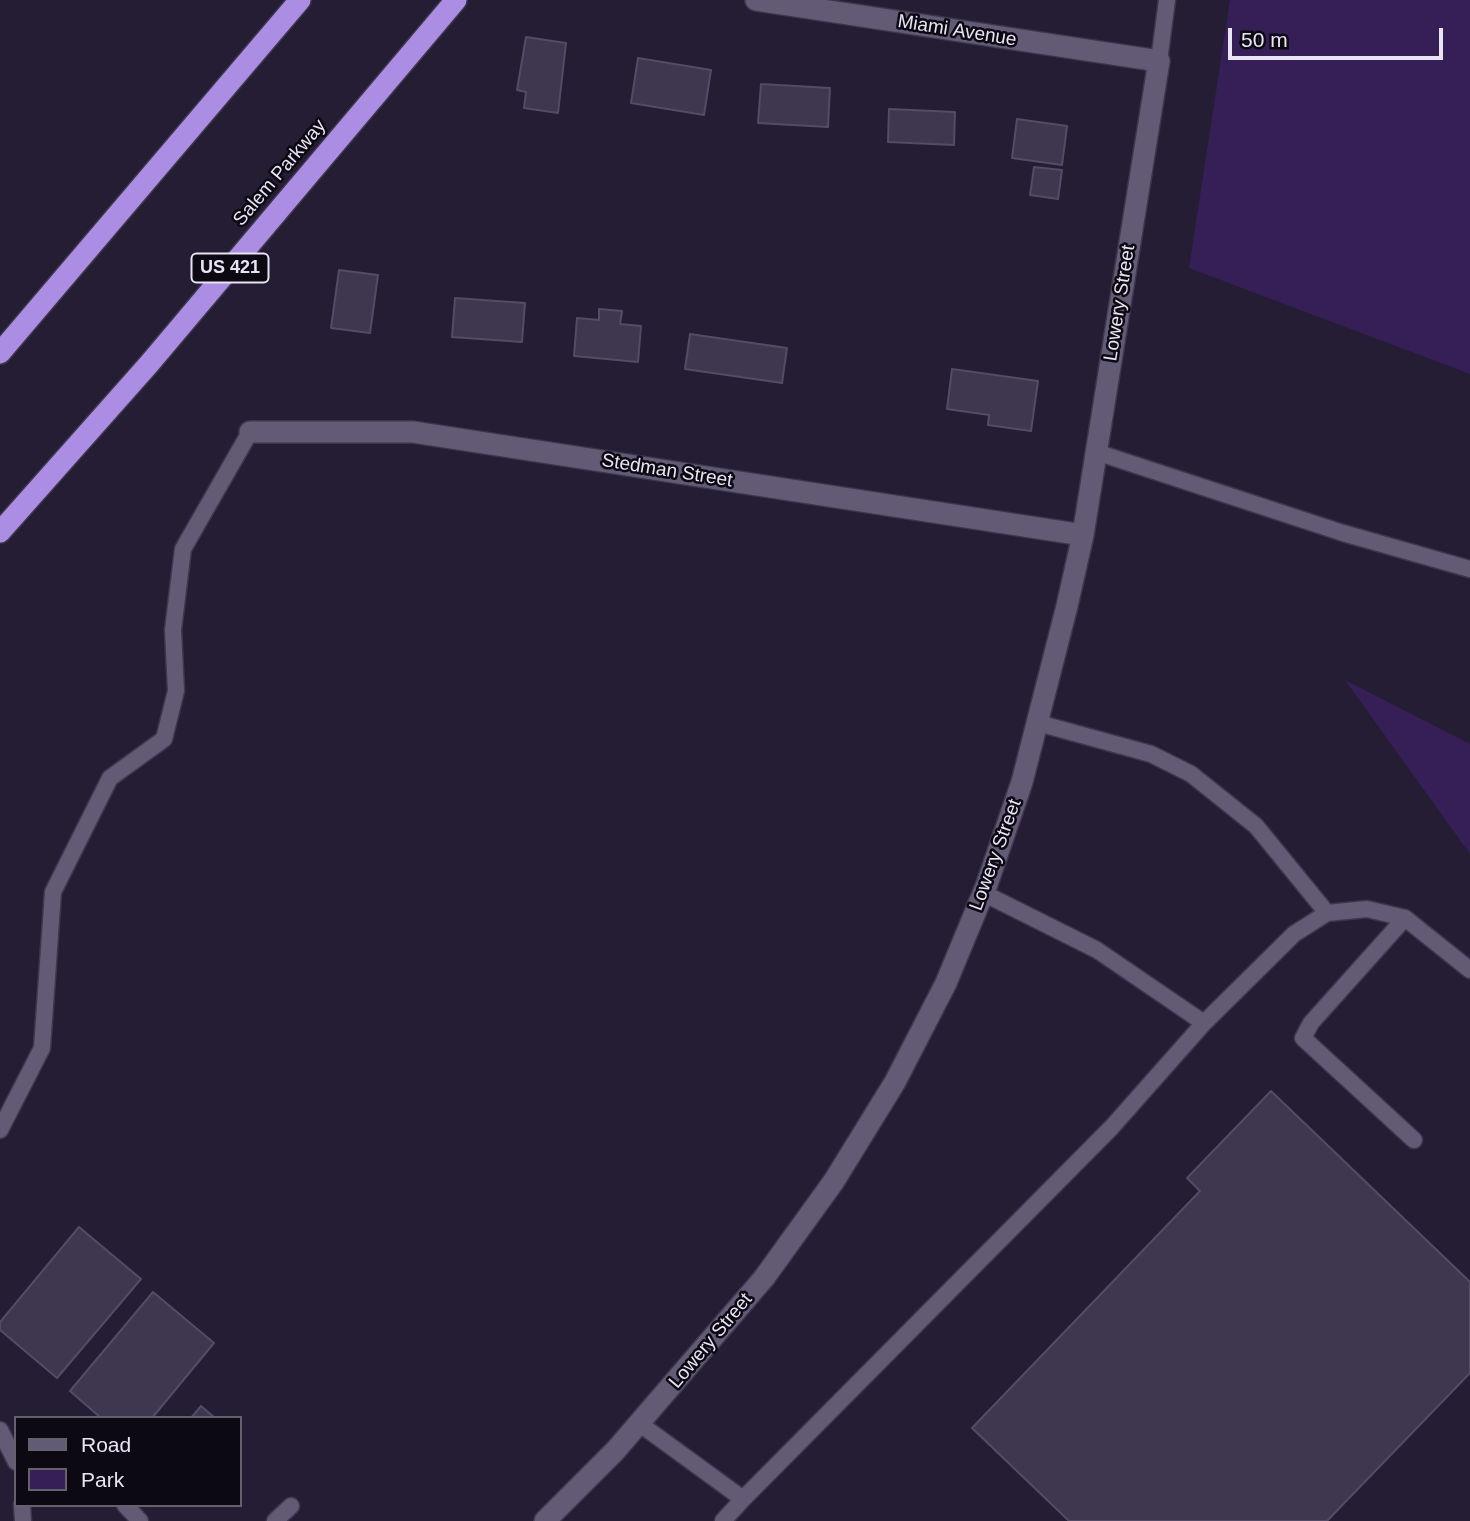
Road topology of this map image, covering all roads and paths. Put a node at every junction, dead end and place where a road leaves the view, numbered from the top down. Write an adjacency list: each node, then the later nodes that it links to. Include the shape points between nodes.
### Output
1 (300, 0): 6 (highway)
2 (456, 0): 9 (highway, Salem Parkway / US 421, via 149,364)
3 (756, 0): 5 (street, Miami Avenue)
4 (1167, 0): 5 (lane)
5 (1159, 61): 8 (street, Lowery Street)
6 (0, 353)
7 (250, 432): 10 (street, Stedman Street, via 413,432); 18 (lane, via 183,549 173,630 176,691 164,739 110,778 53,892 42,1048)
8 (1096, 452): 10 (street, Lowery Street); 11 (lane, via 1343,533)
9 (0, 532)
10 (1083, 535): 12 (street, Lowery Street)
11 (1470, 569)
12 (1038, 723): 13 (street, Lowery Street); 14 (lane, via 1151,754 1191,774 1256,826)
13 (983, 893): 17 (lane, via 1097,950); 20 (street, Lowery Street, via 946,983 895,1082 834,1181 764,1278)
14 (1327, 913): 15 (lane, via 1367,909); 17 (lane, via 1294,934)
15 (1405, 918): 16 (lane); 19 (lane, via 1303,1038)
16 (1470, 970)
17 (1204, 1023): 23 (lane, via 1111,1128)
18 (0, 1130)
19 (1414, 1140)
20 (640, 1424): 23 (lane); 28 (street, Lowery Street)
21 (0, 1430): 22 (lane)
22 (14, 1455)
23 (743, 1499): 29 (lane)
24 (291, 1506): 27 (lane)
25 (127, 1507): 26 (lane)
26 (140, 1521)
27 (275, 1521)
28 (545, 1521)
29 (723, 1521)

